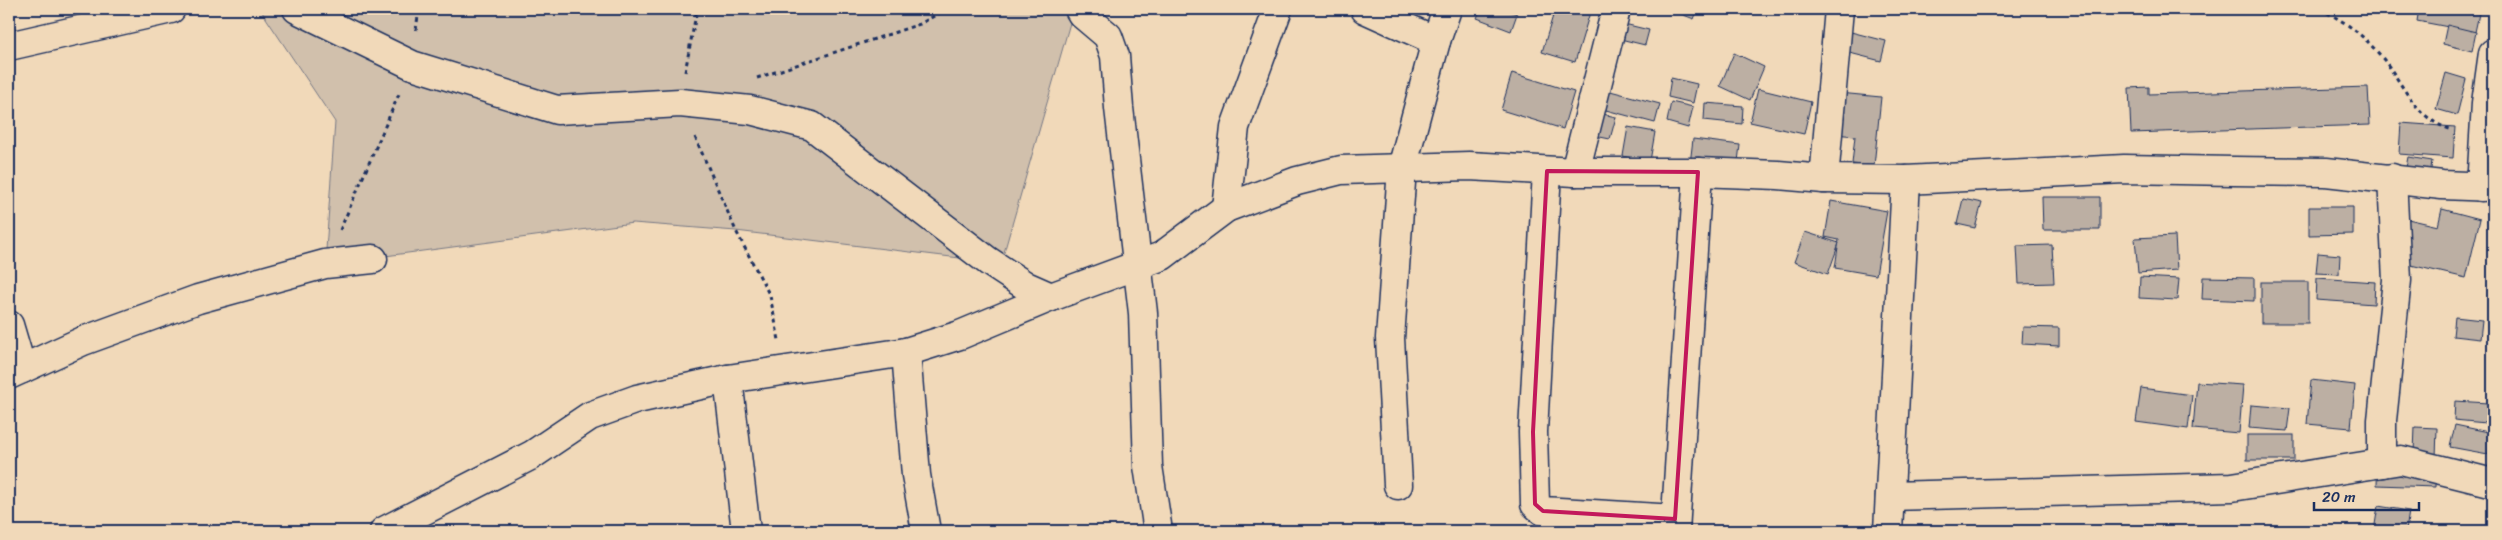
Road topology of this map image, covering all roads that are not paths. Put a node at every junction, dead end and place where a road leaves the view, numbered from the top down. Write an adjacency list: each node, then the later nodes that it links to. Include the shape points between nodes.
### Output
1 (172, 9): 10 (street)
2 (297, 9): 23 (street, via 412,65 557,110 680,103 750,110 812,126 988,261 1026,286)
3 (1080, 9): 22 (street, via 1108,36 1115,56)
4 (1278, 9): 20 (street, via 1235,127)
5 (1365, 9): 9 (street)
6 (1447, 9): 9 (street)
7 (1616, 9): 14 (street)
8 (1839, 9): 17 (street)
9 (1436, 41): 12 (street)
10 (9, 46)
11 (2493, 54): 19 (street, via 2483,138)
12 (1402, 168): 13 (street, via 1470,166); 20 (street, via 1341,170 1297,181); 30 (street, via 1390,338)
13 (1547, 171): 14 (street); 32 (street, via 1533,432 1535,504 1543,511)
14 (1575, 172): 15 (street)
15 (1698, 172): 17 (street); 32 (street)
16 (2392, 178): 18 (street, via 2326,172 2124,169); 19 (street); 28 (street, via 2397,280 2382,420)
17 (1824, 179): 18 (street)
18 (1906, 180): 31 (street)
19 (2487, 187)
20 (1226, 208): 22 (street, via 1162,256)
21 (373, 259): 26 (street, via 325,264 198,299 83,342)
22 (1137, 267): 23 (street); 36 (street, via 1143,313 1148,466)
23 (1050, 297): 25 (street, via 960,335)
24 (9, 325): 26 (street)
25 (906, 352): 27 (street); 35 (street, via 916,475)
26 (15, 372)
27 (728, 379): 33 (street, via 637,399 590,416 532,455); 34 (street)
28 (2382, 463): 29 (street, via 2401,460); 31 (street, via 2232,487)
29 (2493, 483)
30 (1398, 485)
31 (1890, 496): 37 (street)
32 (1675, 525)
33 (384, 531)
34 (746, 531)
35 (926, 531)
36 (1158, 531)
37 (1888, 531)

